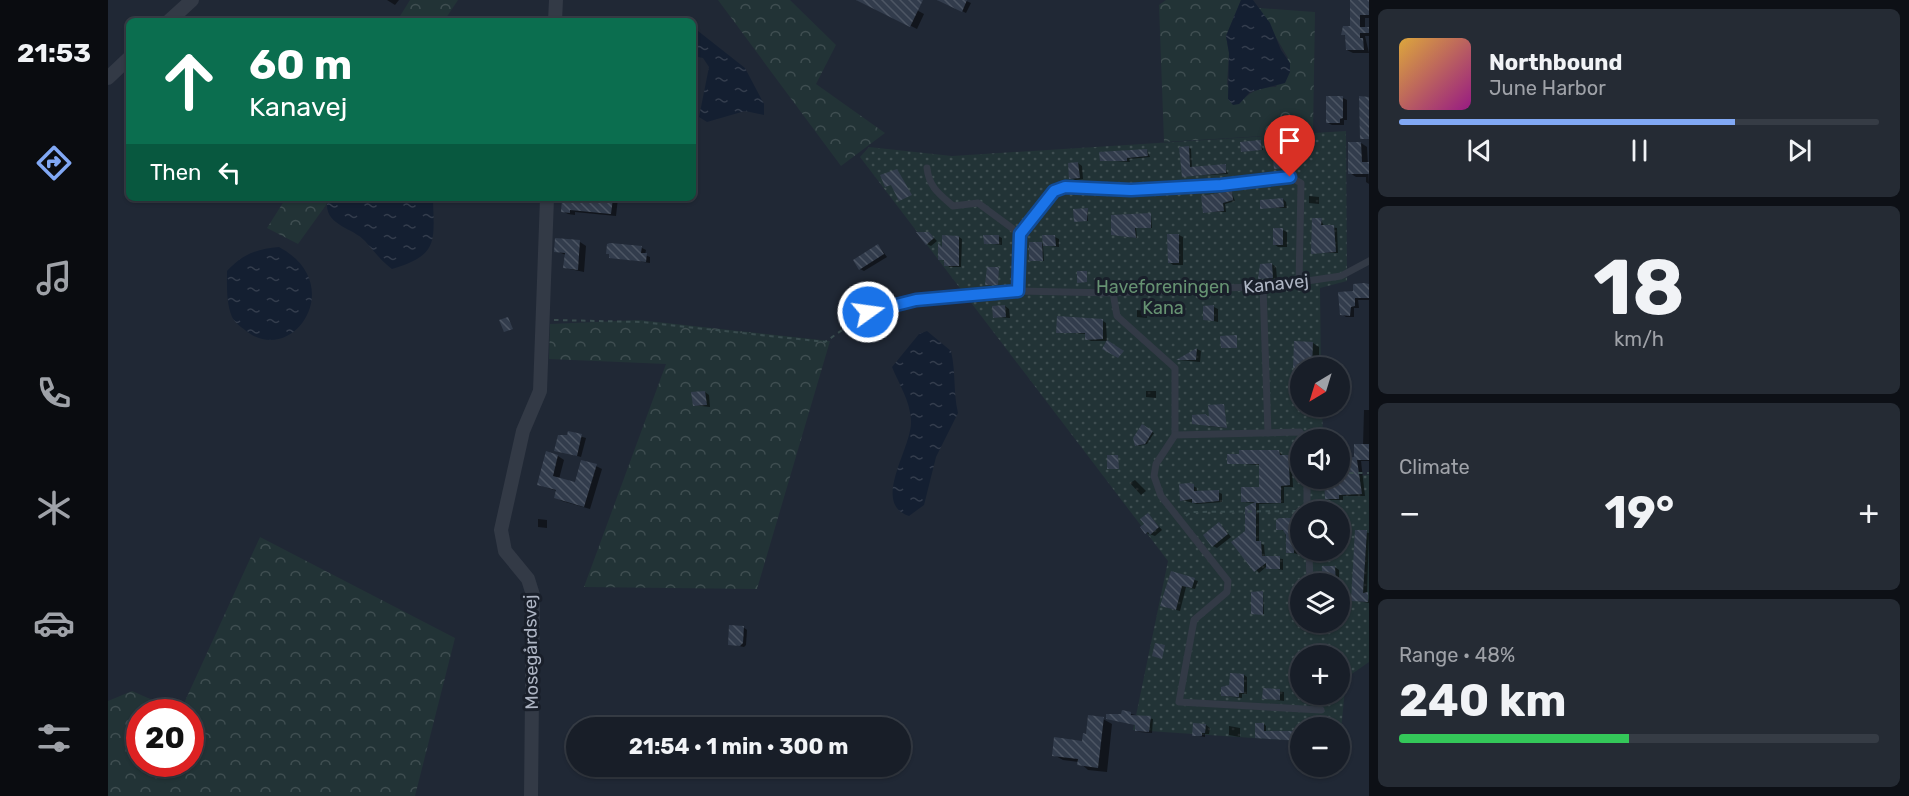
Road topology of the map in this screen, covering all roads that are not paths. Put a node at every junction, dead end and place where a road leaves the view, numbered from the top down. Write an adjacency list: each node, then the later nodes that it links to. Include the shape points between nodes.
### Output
1 (192, 0): 3 (street)
2 (556, 0): 4 (street)
3 (172, 18)
4 (555, 18)
5 (126, 61): 6 (street)
6 (108, 78)
7 (927, 168): 9 (lane, via 935,191 953,206 978,203)
8 (547, 201): 20 (street, Mosegårdsvej, via 540,391 523,431 501,530 505,551 528,579 533,595)
9 (1020, 234): 11 (lane, via 1054,191 1065,187 1131,190 1290,177 1301,183); 13 (lane)
10 (1369, 261): 11 (lane, Kanavej, via 1341,276)
11 (1299, 283): 12 (lane, Kanavej)
12 (1263, 287): 14 (lane, Kanavej); 17 (lane)
13 (1018, 291): 14 (lane, Kanavej); 15 (lane, Kanavej, via 916,300)
14 (1113, 293): 18 (lane, via 1117,316 1174,368)
15 (868, 312)
16 (1290, 432): 17 (lane)
17 (1268, 433): 18 (lane)
18 (1175, 435): 19 (lane, via 1156,464 1154,476 1161,496 1228,581 1227,592 1194,620 1179,702)
19 (1321, 710)
20 (531, 796)

